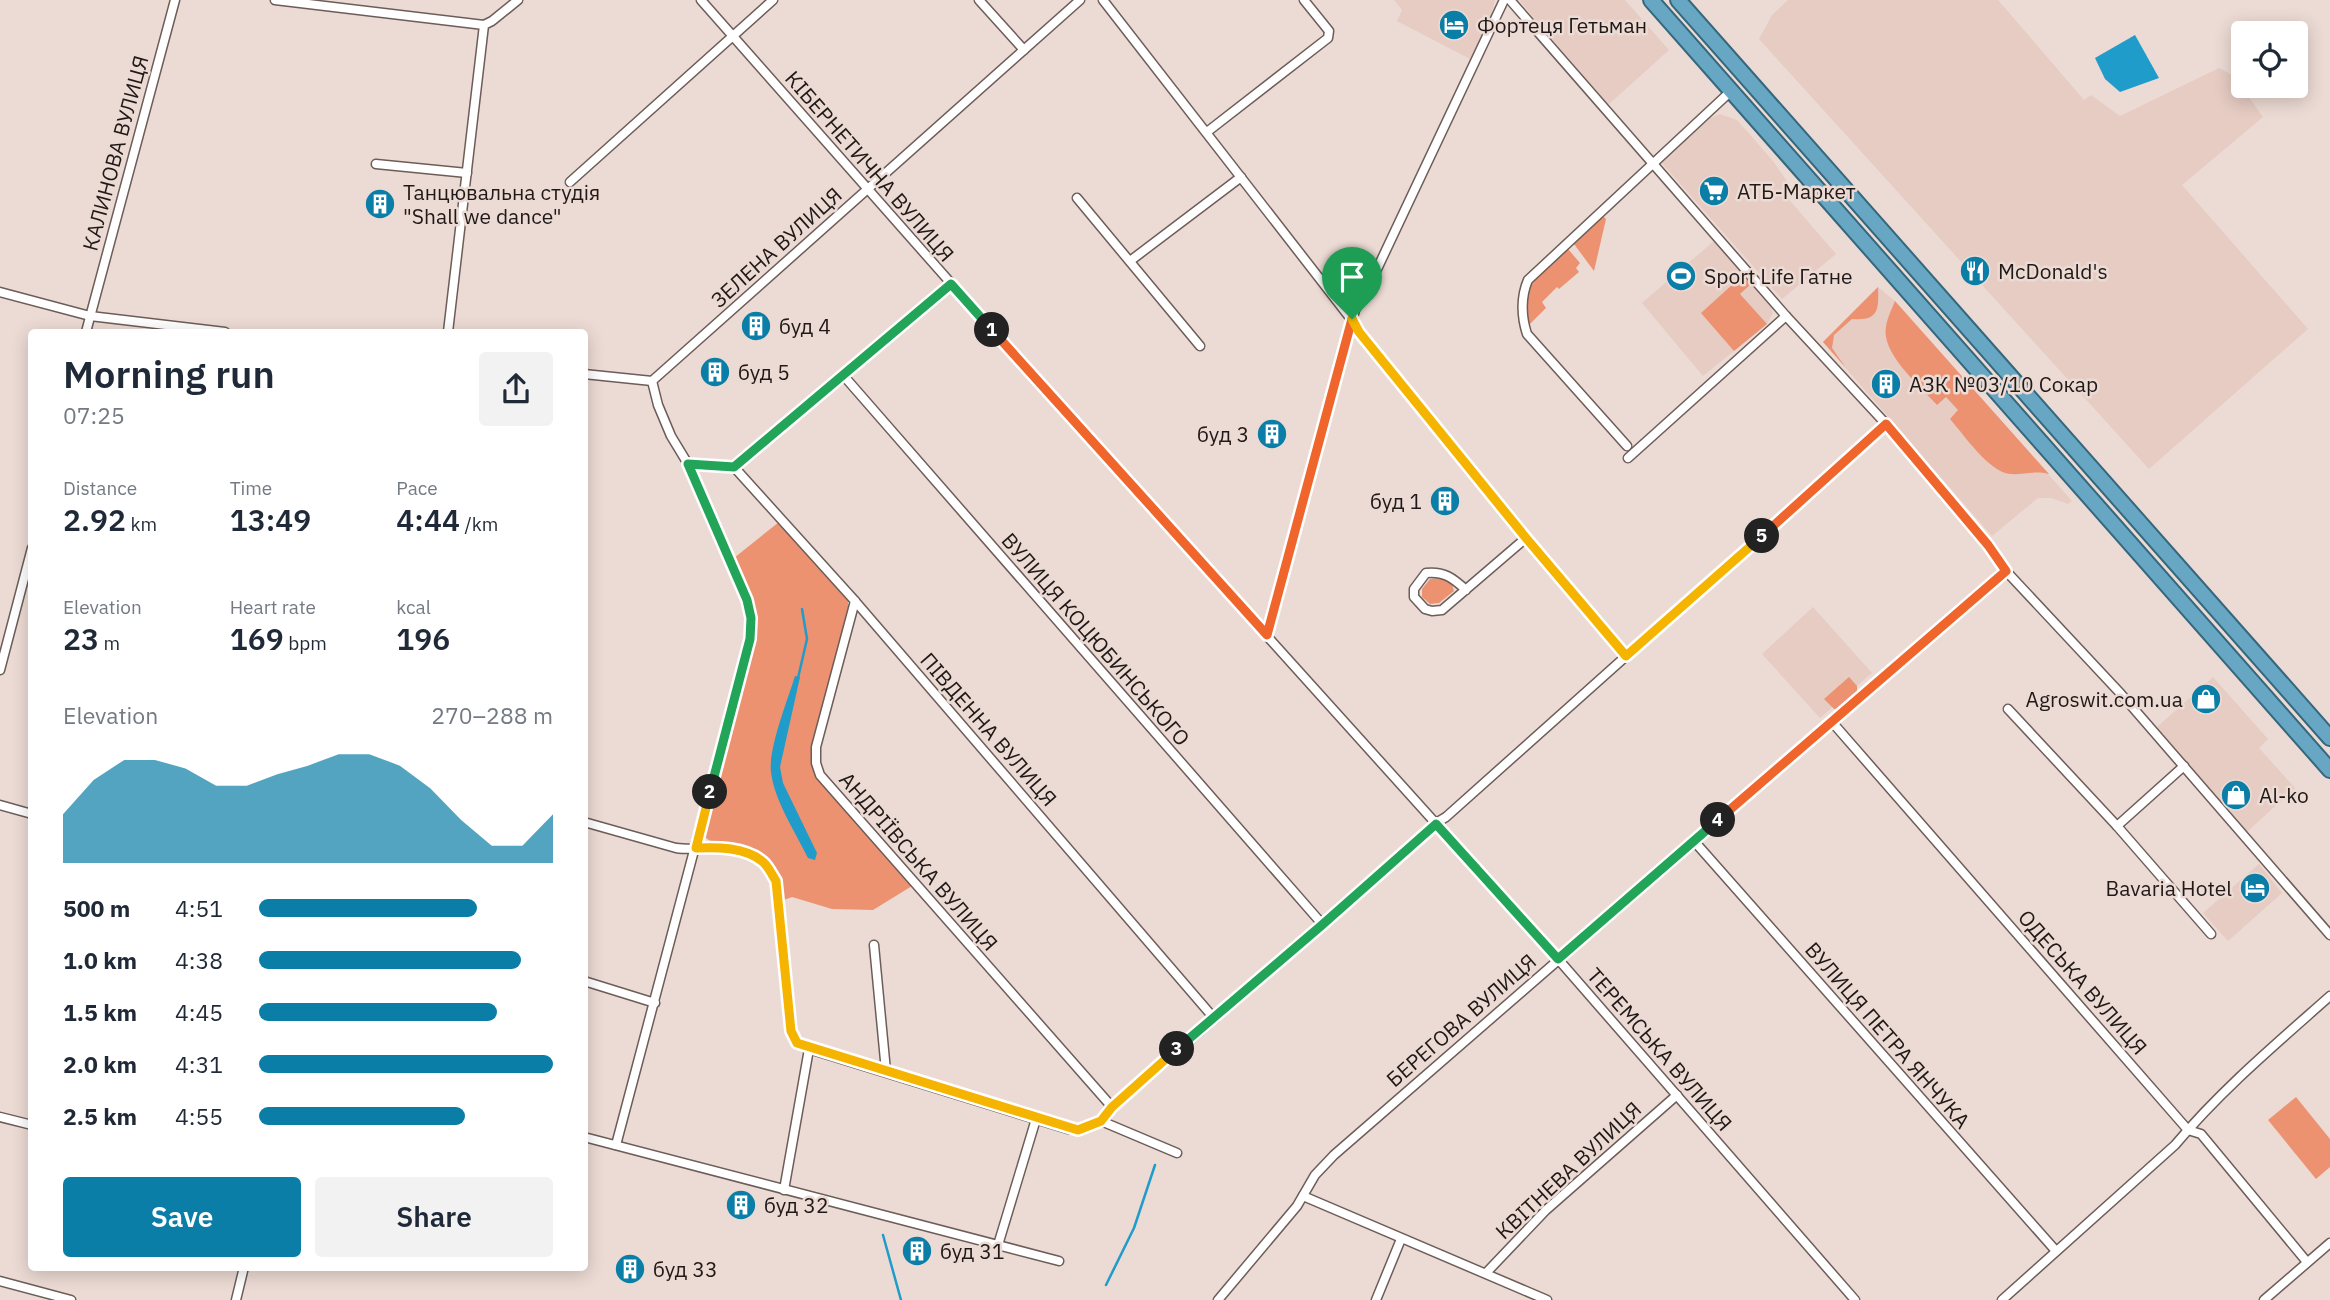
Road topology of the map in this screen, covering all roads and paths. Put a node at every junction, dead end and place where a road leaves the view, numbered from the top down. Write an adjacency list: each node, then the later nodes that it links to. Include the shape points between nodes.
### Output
1 (175, 0): 29 (street, КАЛИНОВА ВУЛИЦЯ)
2 (275, 0): 14 (street)
3 (518, 0): 14 (street)
4 (701, 0): 15 (street, КІБЕРНЕТИЧНА ВУЛИЦЯ)
5 (773, 0): 15 (street)
6 (979, 0): 16 (street)
7 (1080, 0): 16 (street, ЗЕЛЕНА ВУЛИЦЯ)
8 (1103, 0): 18 (street)
9 (1304, 0): 18 (street, via 1329,31 1328,38)
10 (1504, 0): 31 (street)
11 (1510, 0): 20 (street)
12 (1651, 0): 17 (highway)
13 (1678, 0): 56 (highway)
14 (484, 24): 21 (street)
15 (731, 36): 23 (street); 24 (street, КІБЕРНЕТИЧНА ВУЛИЦЯ)
16 (1024, 50): 24 (street, ЗЕЛЕНА ВУЛИЦЯ)
17 (1731, 91): 20 (street); 58 (highway)
18 (1208, 132): 22 (street)
19 (376, 164): 21 (street)
20 (1652, 164): 30 (street); 40 (street, via 1528,280 1523,291 1527,334)
21 (467, 173): 34 (street)
22 (1241, 177): 26 (street); 31 (street)
23 (570, 182)
24 (868, 188): 27 (street, КІБЕРНЕТИЧНА ВУЛИЦЯ); 38 (street, ЗЕЛЕНА ВУЛИЦЯ)
25 (1077, 198): 26 (street)
26 (1130, 261): 35 (street)
27 (951, 284): 37 (street); 51 (street, КІБЕРНЕТИЧНА ВУЛИЦЯ)
28 (0, 292): 29 (street)
29 (90, 316): 32 (street, КАЛИНОВА ВУЛИЦЯ); 33 (street)
30 (1786, 316): 39 (street); 41 (street)
31 (1352, 319): 44 (street); 51 (street)
32 (87, 329)
33 (200, 329)
34 (448, 329)
35 (1200, 346)
36 (588, 374): 38 (street)
37 (843, 375): 43 (street); 66 (street, ВУЛИЦЯ КОЦЮБИНСЬКОГО)
38 (652, 381): 42 (street, via 671,436)
39 (1886, 424): 46 (street); 52 (street)
40 (1627, 446)
41 (1628, 458)
42 (688, 464): 43 (street); 65 (street, via 751,618 750,639)
43 (734, 467): 48 (street, ПІВДЕННА ВУЛИЦЯ)
44 (1526, 538): 47 (street); 52 (street)
45 (28, 564): 50 (street)
46 (2006, 571): 55 (street, БЕРЕГОВА ВУЛИЦЯ); 57 (street)
47 (1465, 590): 47 (street, via 1442,610 1425,609 1414,597 1414,589 1426,573 1454,578)
48 (855, 601): 74 (street, ПІВДЕННА ВУЛИЦЯ); 78 (street, АНДРІЇВСЬКА ВУЛИЦЯ, via 816,747 820,775)
49 (0, 628): 50 (street)
50 (11, 631): 53 (street)
51 (1267, 635): 62 (street, КІБЕРНЕТИЧНА ВУЛИЦЯ)
52 (1626, 656): 62 (street)
53 (0, 670)
54 (2008, 709): 63 (street)
55 (1832, 722): 64 (street, БЕРЕГОВА ВУЛИЦЯ); 83 (street, ОДЕСЬКА ВУЛИЦЯ)
56 (2330, 738)
57 (2184, 766): 63 (street); 68 (street)
58 (2330, 770)
59 (0, 805): 60 (street)
60 (28, 813)
61 (588, 823): 65 (street, via 676,848)
62 (1436, 824): 66 (street); 70 (street, ТЕРЕМСЬКА ВУЛИЦЯ)
63 (2117, 826): 67 (street)
64 (1694, 841): 70 (street, БЕРЕГОВА ВУЛИЦЯ); 92 (street, ВУЛИЦЯ ПЕТРА ЯНЧУКА)
65 (696, 848): 73 (street); 75 (street, via 742,852 763,862 776,881 791,1031 797,1043)
66 (1322, 925): 74 (street)
67 (2211, 934)
68 (2330, 935)
69 (874, 945): 76 (street)
70 (1558, 959): 77 (street, ТЕРЕМСЬКА ВУЛИЦЯ); 88 (street, БЕРЕГОВА ВУЛИЦЯ, via 1334,1155)
71 (588, 982): 73 (street)
72 (2330, 996): 83 (street)
73 (655, 1003): 85 (street)
74 (1213, 1017): 78 (street)
75 (809, 1049): 76 (street); 87 (street)
76 (886, 1071): 80 (street)
77 (1677, 1095): 96 (street, КВІТНЕВА ВУЛИЦЯ, via 1546,1210); 103 (street, ТЕРЕМСЬКА ВУЛИЦЯ)
78 (1112, 1107): 81 (street)
79 (0, 1117): 82 (street)
80 (1037, 1119): 81 (street, via 1078,1130); 91 (street)
81 (1101, 1121): 86 (street)
82 (28, 1124)
83 (2188, 1130): 92 (street); 94 (street, ОДЕСЬКА ВУЛИЦЯ, via 2201,1134)
84 (588, 1138): 85 (street)
85 (616, 1145): 87 (street)
86 (1177, 1153)
87 (784, 1190): 91 (street)
88 (1303, 1196): 89 (street); 100 (street, БЕРЕГОВА ВУЛИЦЯ)
89 (1401, 1239): 96 (street); 101 (street)
90 (2330, 1243): 94 (street)
91 (998, 1245): 93 (street)
92 (2056, 1251): 104 (street)
93 (1059, 1261)
94 (2307, 1262): 105 (street)
95 (243, 1271): 99 (street)
96 (1486, 1273): 102 (street)
97 (0, 1281): 98 (street)
98 (71, 1300)
99 (236, 1300)
100 (1218, 1300)
101 (1376, 1300)
102 (1547, 1300)
103 (1855, 1300)
104 (2002, 1300)
105 (2264, 1300)

